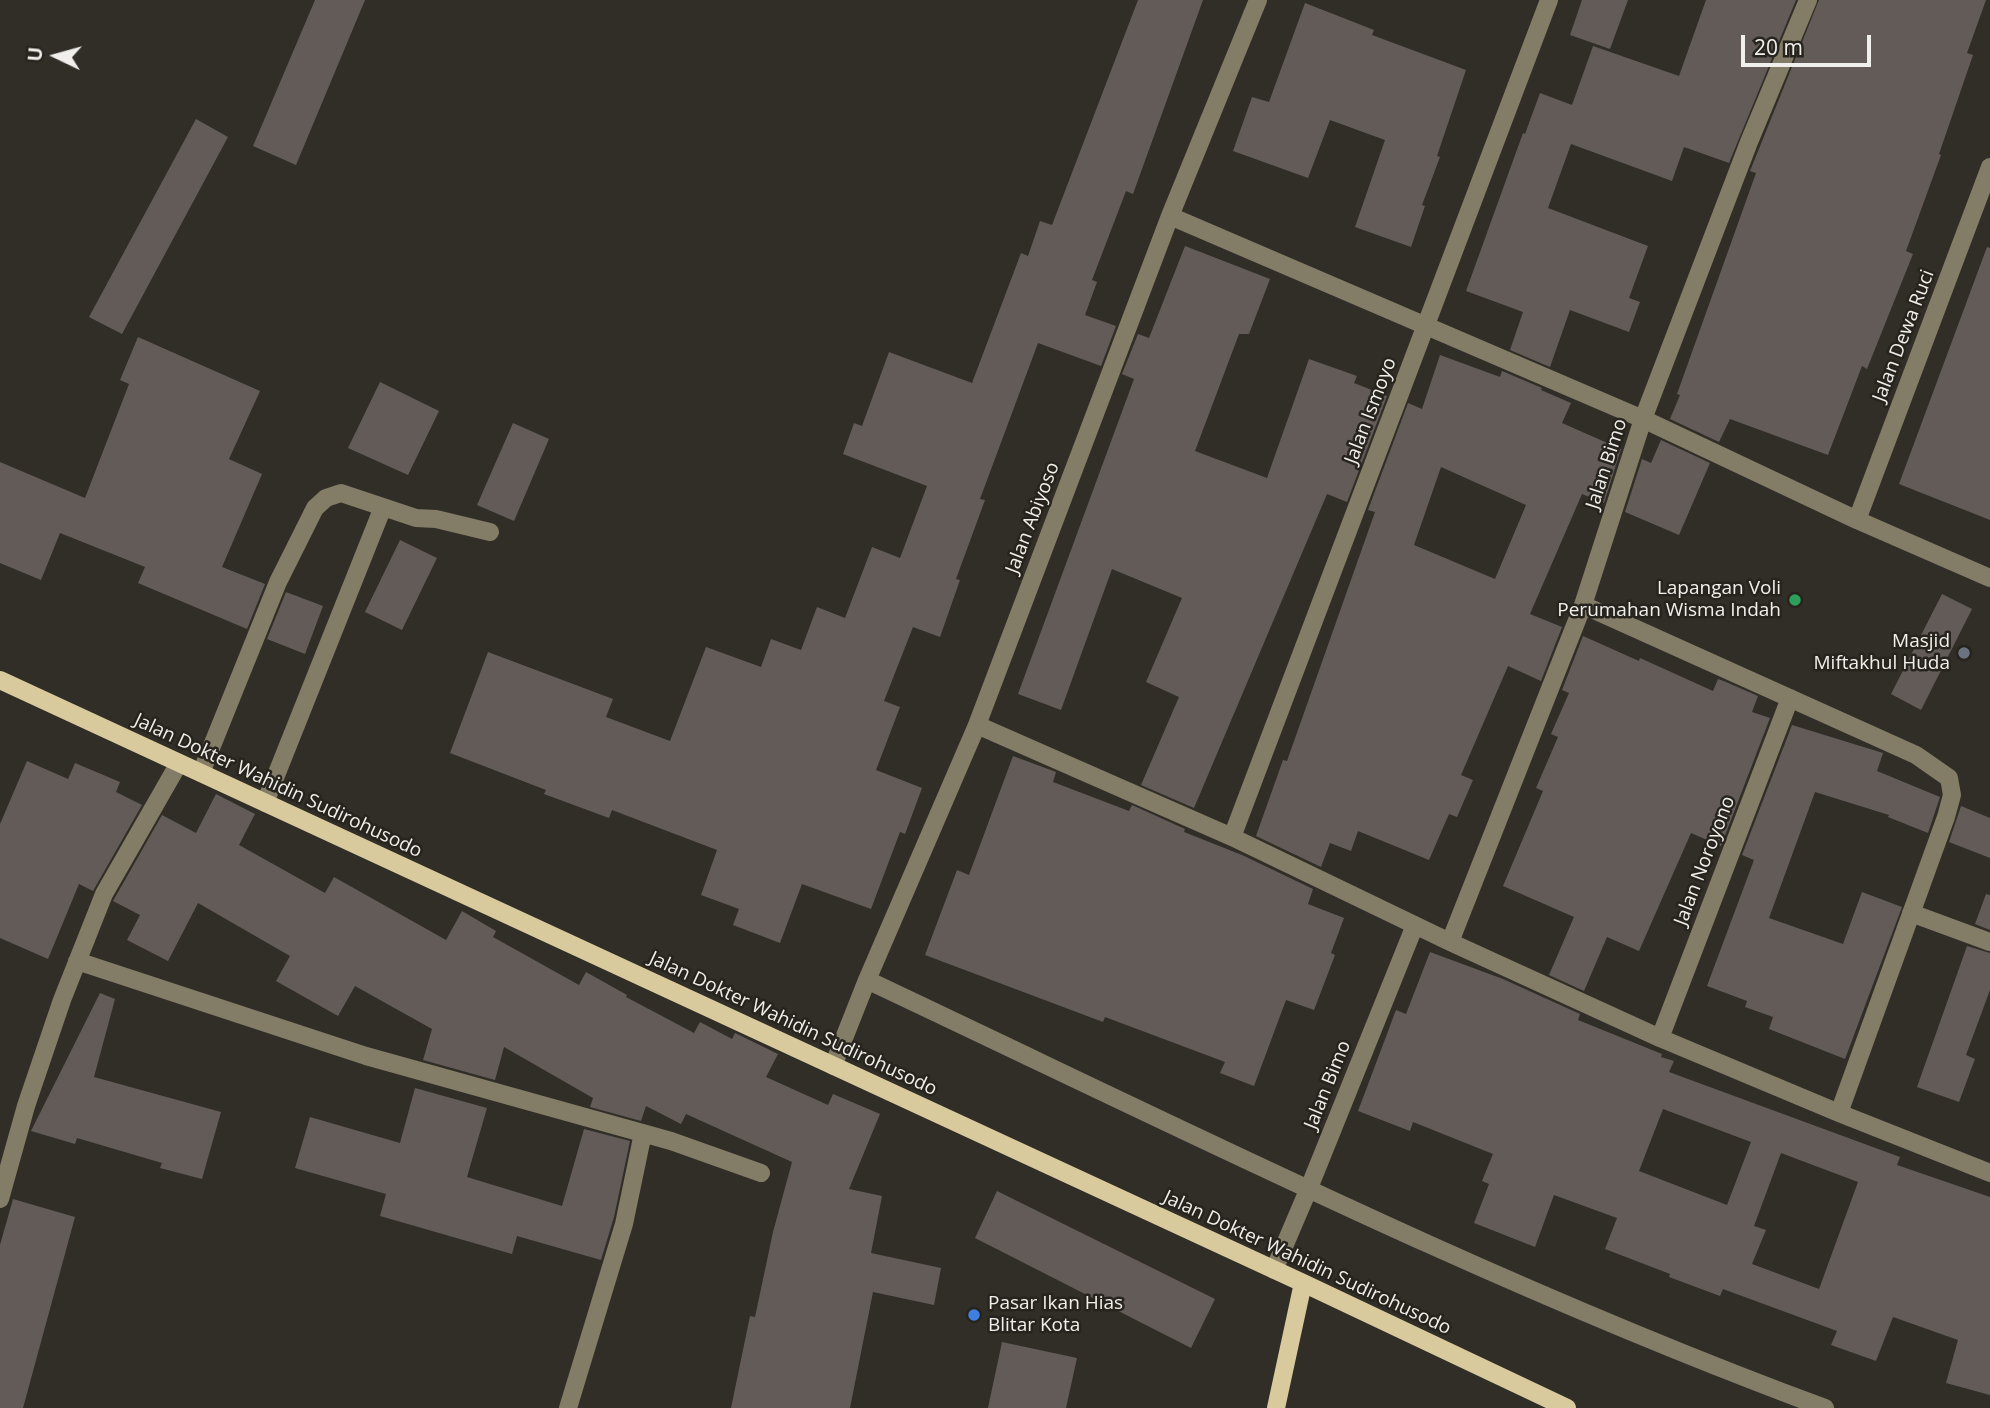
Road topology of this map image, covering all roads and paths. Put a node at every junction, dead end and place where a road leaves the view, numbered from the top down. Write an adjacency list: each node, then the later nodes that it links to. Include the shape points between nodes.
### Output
1 (1258, 0): 5 (street, Jalan Abiyoso)
2 (1549, 0): 6 (street, Jalan Ismoyo)
3 (1808, 0): 7 (street, Jalan Bimo)
4 (1990, 167): 9 (street, Jalan Dewa Ruci)
5 (1170, 216): 6 (street); 15 (street, Jalan Abiyoso)
6 (1426, 325): 7 (street); 19 (street, Jalan Ismoyo)
7 (1643, 419): 9 (street); 12 (street, Jalan Bimo)
8 (383, 507): 10 (street); 17 (street, via 341,493 315,508 278,582); 18 (street)
9 (1857, 520): 11 (street)
10 (490, 532)
11 (1990, 578)
12 (1583, 605): 14 (street); 22 (street, Jalan Bimo)
13 (0, 680): 16 (main road, Jalan Dokter Wahidin Sudirohusodo)
14 (1790, 698): 20 (street, via 1916,755 1949,778 1952,796); 26 (street, Jalan Noroyono)
15 (977, 725): 19 (street); 25 (street, Jalan Abiyoso)
16 (179, 763): 17 (main road, Jalan Dokter Wahidin Sudirohusodo); 24 (street, via 104,894)
17 (201, 773): 18 (main road, Jalan Dokter Wahidin Sudirohusodo)
18 (265, 803): 27 (main road, Jalan Dokter Wahidin Sudirohusodo)
19 (1232, 837): 21 (street)
20 (1911, 913): 23 (street); 28 (street)
21 (1415, 925): 22 (street); 32 (street, Jalan Bimo)
22 (1450, 942): 26 (street)
23 (1990, 942)
24 (78, 961): 29 (street, via 366,1056); 33 (street, via 26,1106)
25 (867, 980): 27 (street, Jalan Abiyoso); 32 (street)
26 (1660, 1038): 28 (street)
27 (833, 1066): 34 (main road, Jalan Dokter Wahidin Sudirohusodo)
28 (1839, 1113): 31 (street)
29 (643, 1133): 30 (street); 36 (street, via 624,1224)
30 (761, 1173)
31 (1990, 1173)
32 (1309, 1188): 34 (street, Jalan Bimo); 39 (street, via 1718,1368)
33 (0, 1199)
34 (1276, 1264): 35 (main road, Jalan Dokter Wahidin Sudirohusodo)
35 (1303, 1283): 37 (main road); 38 (main road, Jalan Dokter Wahidin Sudirohusodo)
36 (568, 1408)
37 (1276, 1408)
38 (1567, 1408)
39 (1825, 1408)

